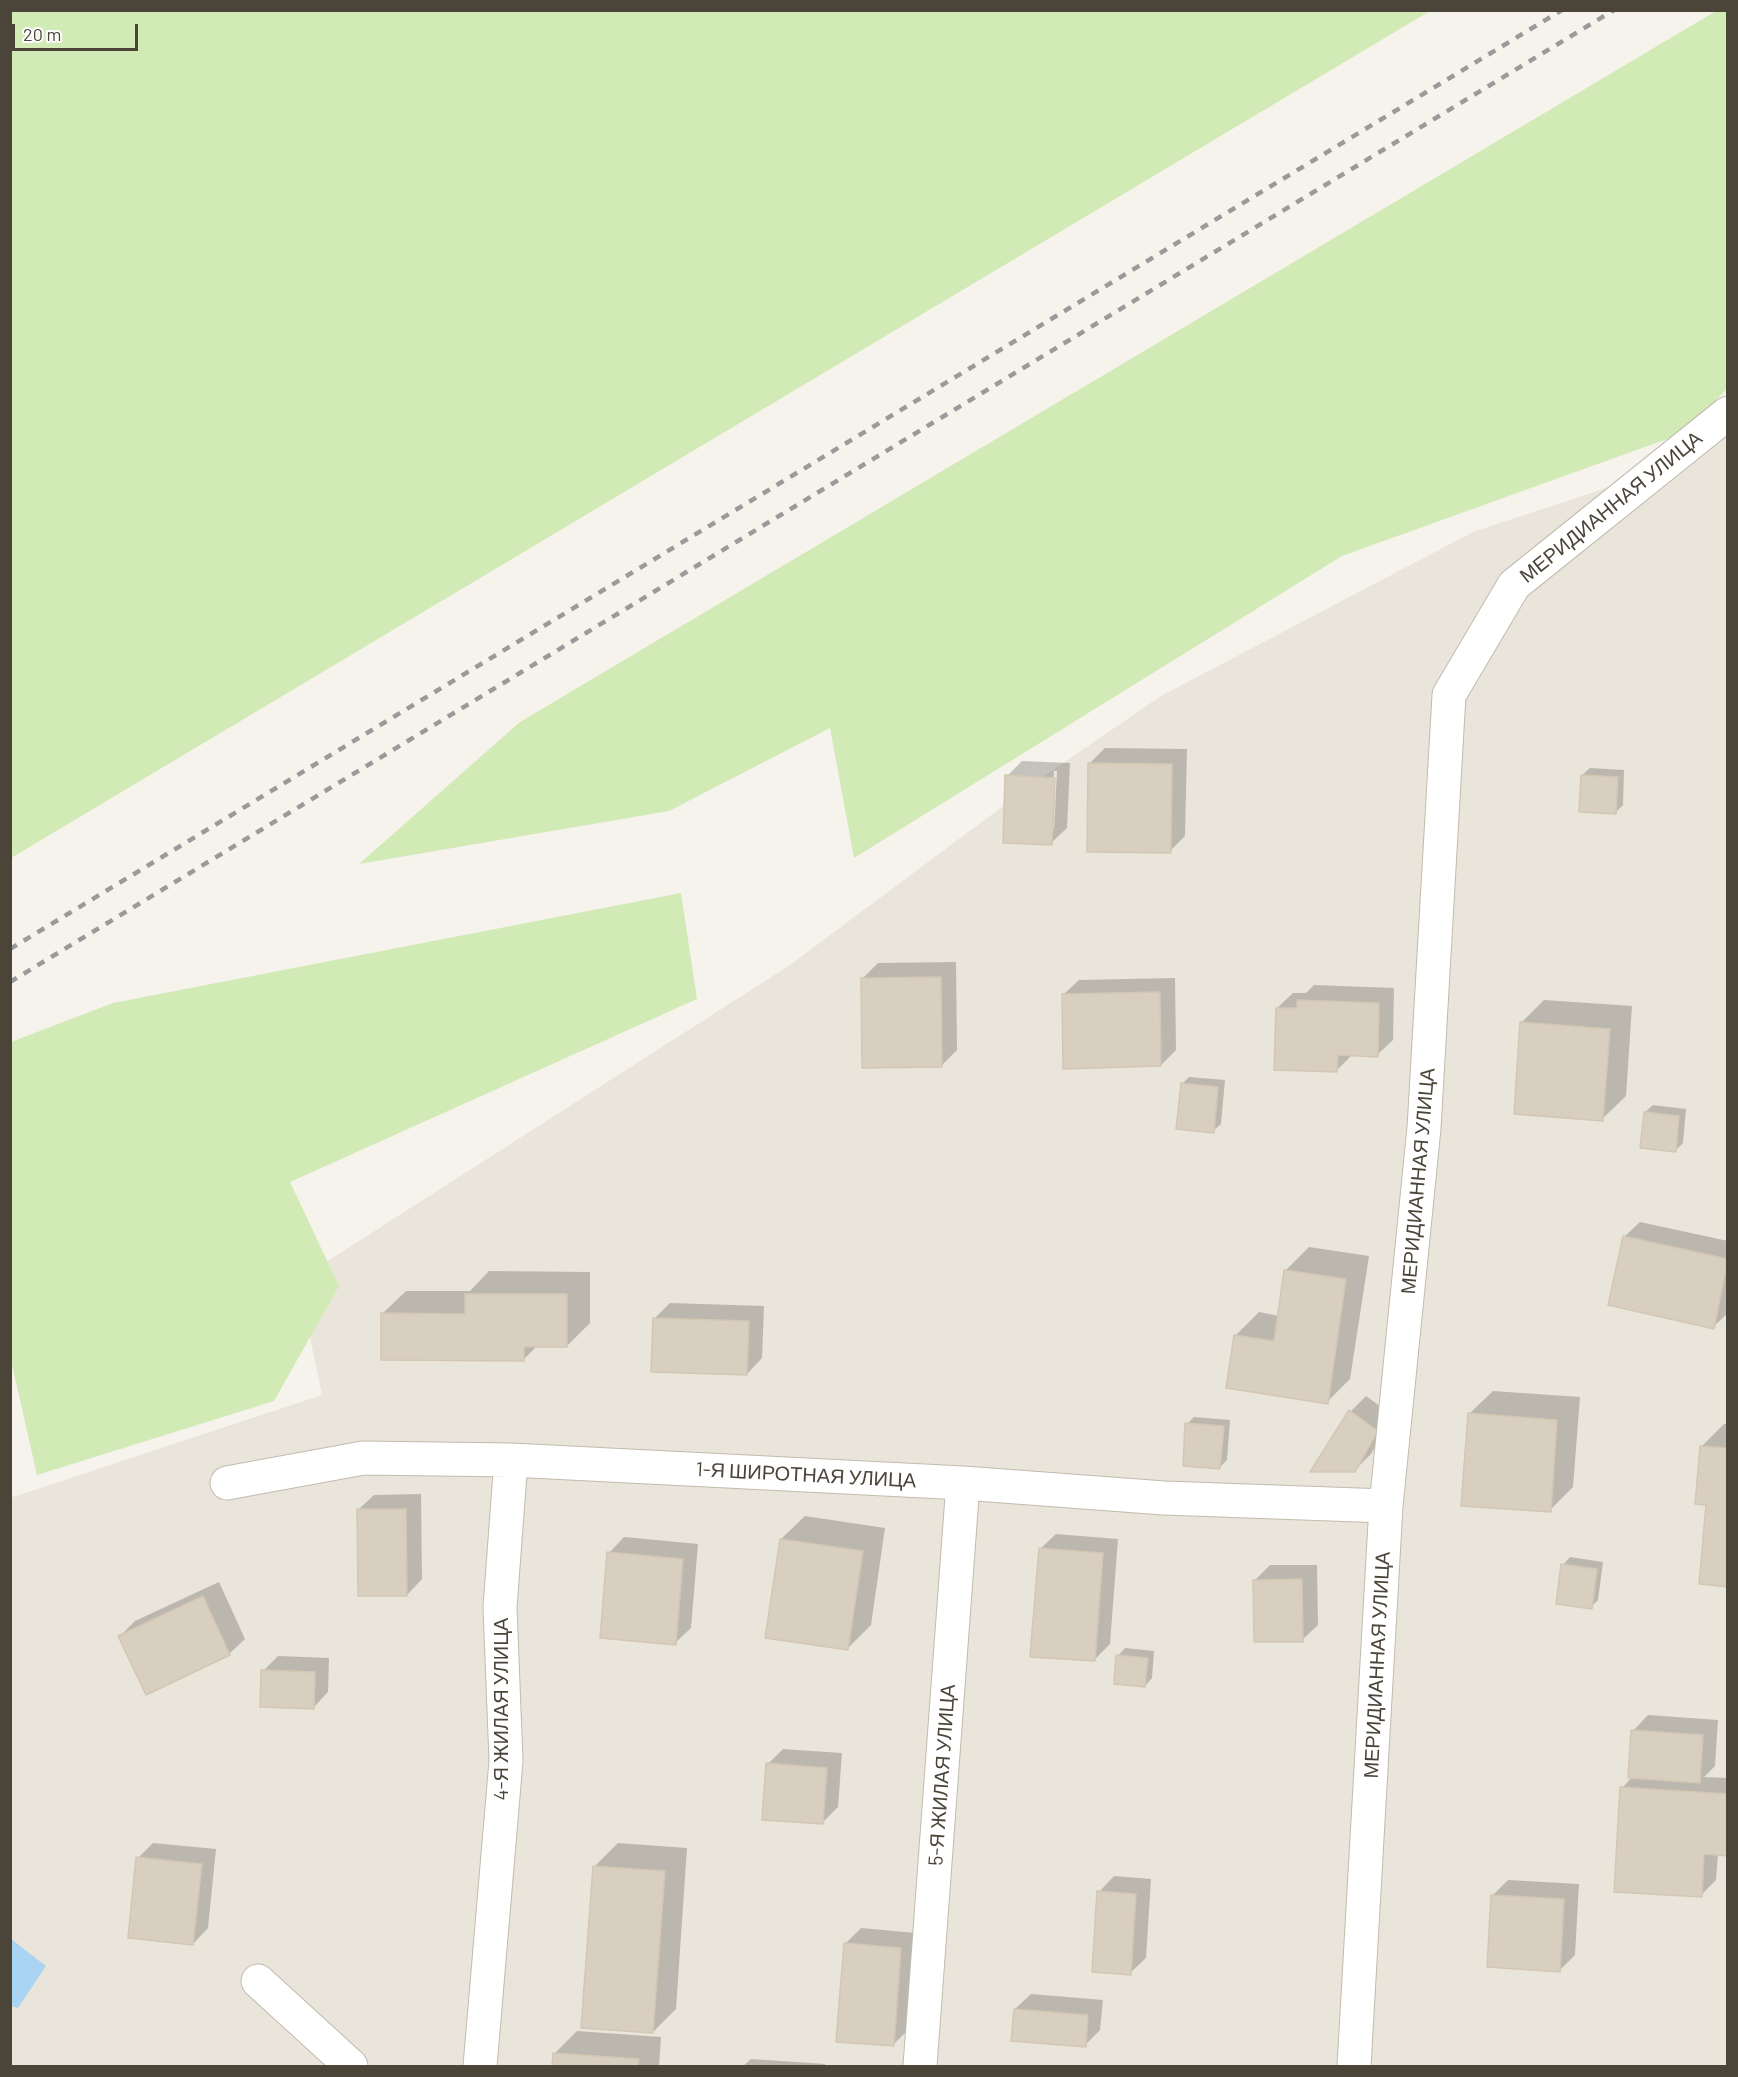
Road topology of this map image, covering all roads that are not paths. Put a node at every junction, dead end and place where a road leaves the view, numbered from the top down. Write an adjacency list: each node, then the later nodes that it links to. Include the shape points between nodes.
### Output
1 (1728, 413): 5 (street, МЕРИДИАННАЯ УЛИЦА, via 1514,585 1449,695 1424,1128)
2 (511, 1460): 3 (street, 1-Я ШИРОТНАЯ УЛИЦА, via 363,1458); 4 (street, 1-Я ШИРОТНАЯ УЛИЦА); 8 (street, 4-Я ЖИЛАЯ УЛИЦА, via 500,1607 506,1761)
3 (227, 1483)
4 (963, 1483): 5 (street, 1-Я ШИРОТНАЯ УЛИЦА, via 1164,1498); 9 (street, 5-Я ЖИЛАЯ УЛИЦА)
5 (1386, 1506): 10 (street, МЕРИДИАННАЯ УЛИЦА)
6 (258, 1981): 7 (street)
7 (351, 2067)
8 (480, 2067)
9 (920, 2067)
10 (1354, 2067)

